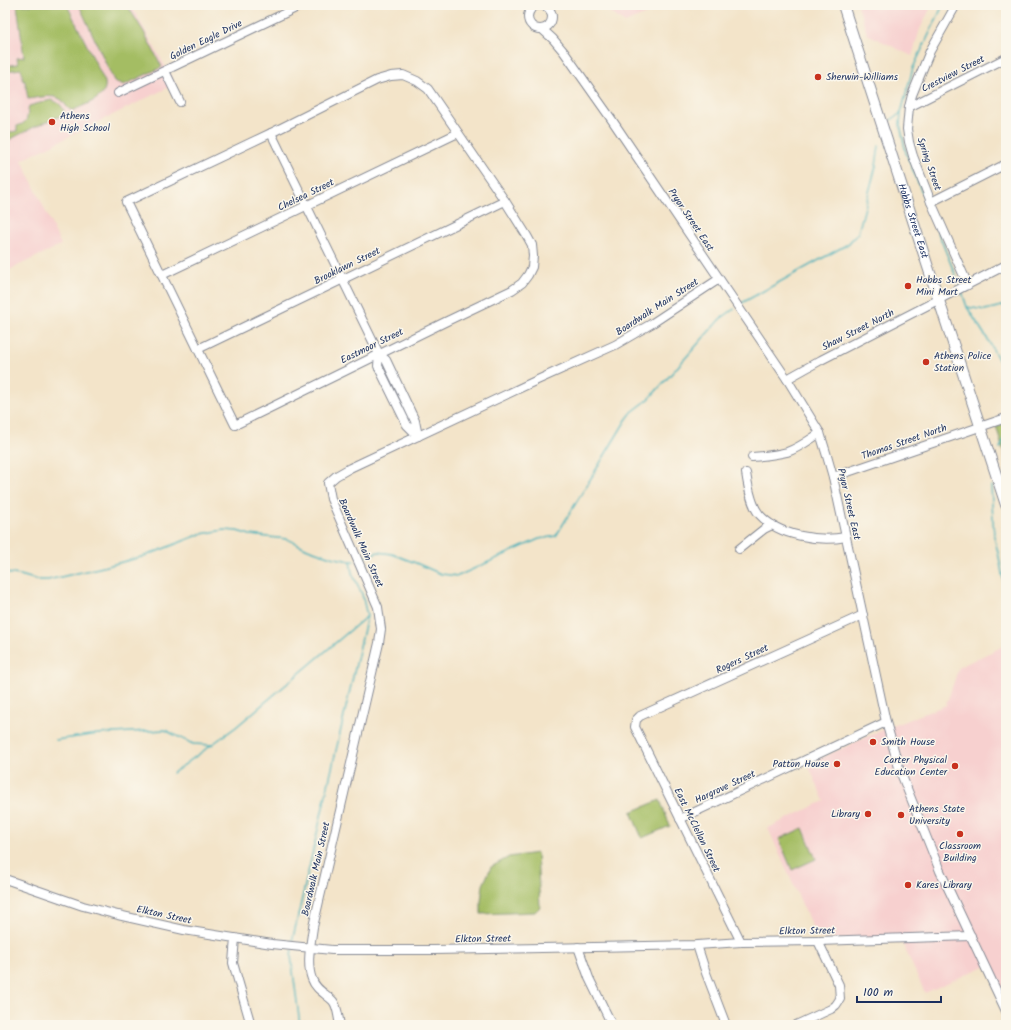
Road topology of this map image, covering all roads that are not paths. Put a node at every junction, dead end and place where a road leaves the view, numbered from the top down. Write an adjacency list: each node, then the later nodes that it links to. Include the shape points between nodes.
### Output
1 (302, 5): 10 (street, Golden Eagle Drive)
2 (539, 5): 5 (street); 6 (street, via 548,8)
3 (843, 5): 25 (main road, Hobbs Street East)
4 (956, 5): 13 (street, Spring Street, via 930,51)
5 (528, 8): 7 (street, via 530,24)
6 (551, 18): 7 (street, via 548,25); 8 (street, Pryor Street East, via 553,29)
7 (542, 29): 8 (street, Pryor Street East)
8 (564, 52): 22 (street, Pryor Street East)
9 (1006, 58): 13 (street, Crestview Street)
10 (165, 71): 11 (street, Golden Eagle Drive); 12 (street)
11 (118, 93)
12 (180, 102)
13 (909, 107): 18 (street, Spring Street, via 909,142)
14 (271, 133): 15 (street, Eastmoor Street, via 377,80 391,76 403,76 417,81 428,90); 19 (street); 21 (street, Eastmoor Street, via 126,202)
15 (458, 133): 17 (street, Eastmoor Street); 19 (street, Chelsea Street)
16 (1006, 164): 18 (street)
17 (505, 202): 23 (street, Brooklawn Street); 27 (street, Eastmoor Street, via 532,245 532,267 528,276 512,290)
18 (932, 202): 24 (street, Spring Street)
19 (307, 206): 21 (street, Chelsea Street); 23 (street)
20 (1006, 265): 24 (street, Shaw Street North)
21 (162, 275): 26 (street, Eastmoor Street)
22 (719, 278): 28 (street, Pryor Street East); 32 (street, Boardwalk Main Street, via 616,345)
23 (343, 279): 26 (street, Brooklawn Street); 27 (street)
24 (968, 284): 25 (street, Shaw Street North)
25 (939, 299): 28 (street, Shaw Street North); 30 (main road, Hobbs Street East)
26 (198, 349): 27 (street, Eastmoor Street, via 235,425)
27 (378, 354): 32 (street, via 378,366 407,425)
28 (787, 379): 31 (street, Pryor Street East)
29 (1006, 418): 30 (street, Thomas Street North)
30 (981, 427): 35 (street, Thomas Street North); 36 (main road, Hobbs Street East)
31 (820, 433): 33 (street, via 787,452); 35 (street, Pryor Street East)
32 (418, 436): 51 (street, Boardwalk Main Street, via 350,468 328,483 331,499 378,607 381,628 313,926)
33 (752, 457)
34 (746, 473): 37 (street, via 751,497 759,514)
35 (833, 477): 38 (street, Pryor Street East)
36 (1006, 505)
37 (772, 525): 38 (street, via 793,534 812,538); 39 (street)
38 (846, 537): 40 (street, Pryor Street East)
39 (739, 549)
40 (863, 615): 41 (street, Pryor Street East); 42 (street, Rogers Street, via 640,716)
41 (886, 722): 43 (street, Hargrove Street); 45 (street, Pryor Street East, via 900,771 918,818)
42 (635, 727): 43 (street, East McClellan Street)
43 (680, 819): 48 (street, East McClellan Street)
44 (5, 879): 46 (street, Elkton Street, via 83,906 118,915)
45 (971, 936): 47 (street, Elkton Street); 52 (street, Pryor Street East)
46 (235, 938): 51 (street, Elkton Street); 53 (street, via 233,963)
47 (818, 941): 48 (street, Elkton Street); 57 (street, via 838,985 840,999 831,1009)
48 (741, 942): 49 (street, Elkton Street)
49 (697, 945): 50 (street, Elkton Street); 56 (street)
50 (578, 947): 51 (street, Elkton Street, via 434,950); 55 (street, via 589,978)
51 (311, 948): 54 (street, via 309,966 312,979 318,990 334,1002)
52 (1006, 1011)
53 (251, 1025)
54 (340, 1025)
55 (612, 1025)
56 (726, 1025)
57 (796, 1025)

